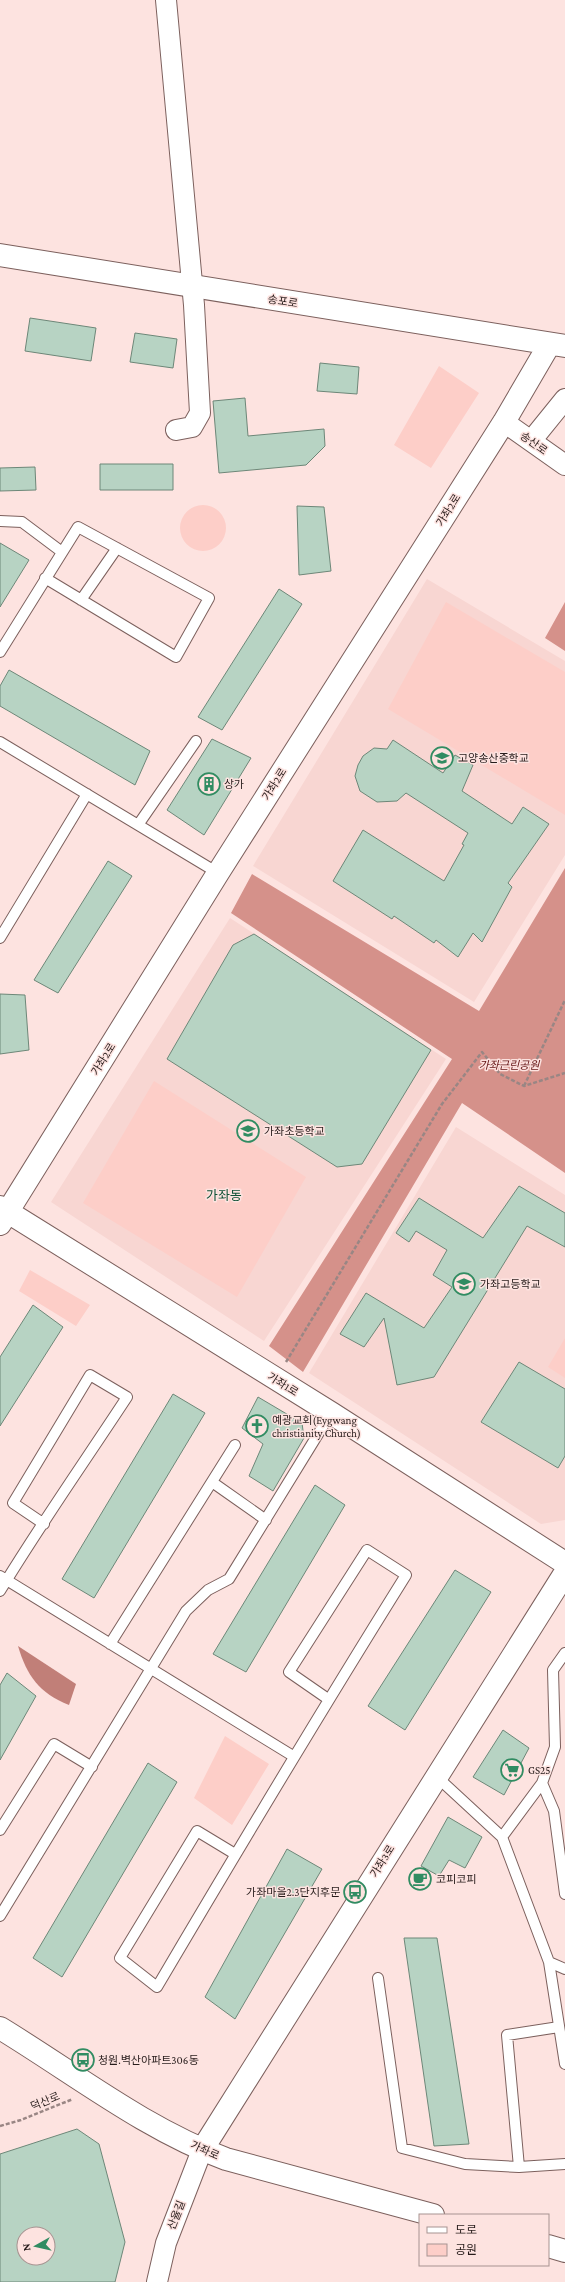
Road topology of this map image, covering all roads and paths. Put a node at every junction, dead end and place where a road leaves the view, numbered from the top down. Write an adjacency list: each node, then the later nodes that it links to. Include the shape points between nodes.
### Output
1 (166, 0): 3 (street)
2 (0, 255): 3 (street, 송포로)
3 (192, 286): 4 (street, 송포로); 8 (street, via 200,413 192,427)
4 (557, 346): 7 (street, 가좌2로)
5 (565, 399): 6 (street)
6 (558, 419): 9 (street)
7 (504, 422): 9 (street, 송산로); 21 (street, 가좌2로)
8 (176, 430)
9 (531, 441): 10 (street, 송산로)
10 (565, 464)
11 (0, 521): 13 (lane, via 22,522)
12 (117, 548): 13 (lane, via 78,527); 15 (lane); 15 (lane, via 209,598 176,657)
13 (62, 552): 14 (lane)
14 (45, 578): 15 (lane); 16 (lane)
15 (81, 600)
16 (0, 652)
17 (196, 741): 20 (lane)
18 (0, 742): 19 (lane)
19 (87, 794): 20 (lane); 22 (lane)
20 (138, 825): 21 (lane)
21 (218, 873): 26 (street, 가좌2로)
22 (0, 938)
23 (565, 1000): 25 (path)
24 (565, 1073): 25 (path)
25 (524, 1086): 27 (path, via 500,1074 482,1052 442,1104)
26 (3, 1214): 28 (street, 가좌1로)
27 (285, 1364)
28 (331, 1414): 31 (lane); 33 (street, 가좌1로)
29 (235, 1445): 30 (lane)
30 (212, 1482): 31 (lane); 37 (lane)
31 (266, 1520): 39 (lane, via 229,1579 208,1590 186,1611)
32 (44, 1524): 32 (lane, via 127,1397 90,1375 13,1503); 35 (lane)
33 (565, 1563)
34 (565, 1573): 43 (street, 가좌3로)
35 (3, 1578): 36 (lane); 37 (lane)
36 (0, 1591)
37 (110, 1644): 39 (lane)
38 (565, 1653): 44 (lane, via 553,1670 554,1747)
39 (152, 1669): 41 (lane); 42 (lane)
40 (328, 1699): 40 (lane, via 406,1575 367,1550 289,1672); 41 (lane)
41 (293, 1756): 47 (lane)
42 (92, 1767): 45 (lane, via 54,1744); 49 (lane)
43 (436, 1776): 46 (lane); 58 (street, 가좌3로)
44 (542, 1783): 46 (lane); 48 (lane, via 554,1811)
45 (0, 1830)
46 (502, 1837): 50 (lane)
47 (235, 1854): 47 (lane, via 157,1987 120,1958 197,1831)
48 (565, 1894)
49 (0, 1916)
50 (549, 1962): 51 (lane); 53 (lane)
51 (565, 1969)
52 (378, 1978): 60 (lane, via 402,2148 465,2164)
53 (559, 2027): 55 (lane); 60 (lane, via 507,2035)
54 (0, 2028): 56 (street, 가좌로)
55 (565, 2064)
56 (96, 2090): 57 (path, 덕산로); 58 (street, 가좌로)
57 (0, 2126)
58 (202, 2150): 61 (street, 가좌로, via 226,2159); 64 (street, 산율길, via 166,2242)
59 (565, 2164): 60 (lane)
60 (519, 2167)
61 (430, 2214)
62 (549, 2246): 63 (street)
63 (565, 2251)
64 (157, 2282)

